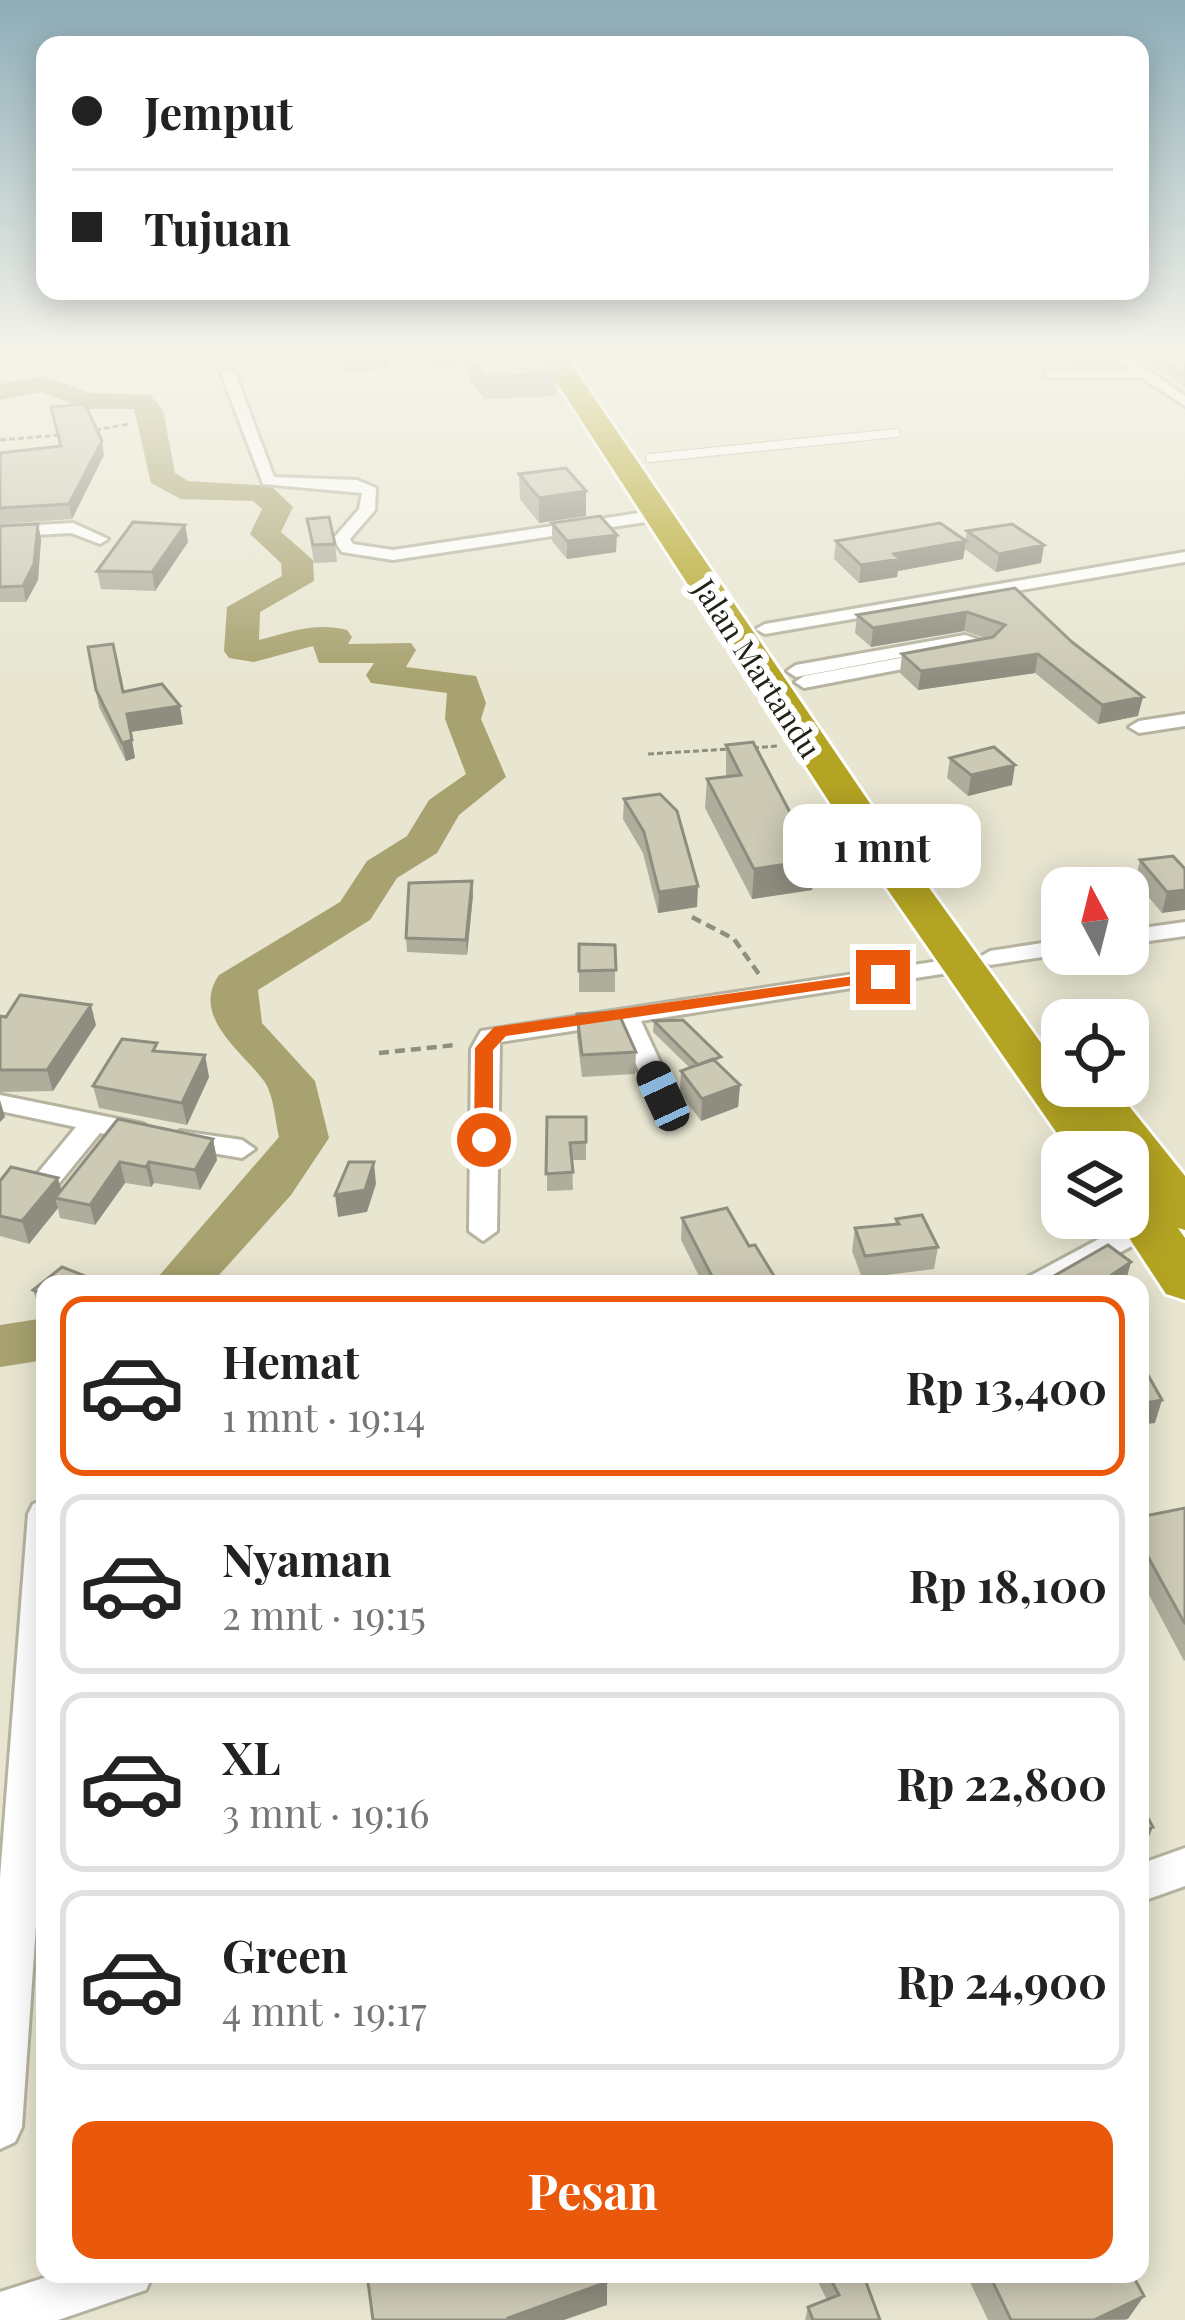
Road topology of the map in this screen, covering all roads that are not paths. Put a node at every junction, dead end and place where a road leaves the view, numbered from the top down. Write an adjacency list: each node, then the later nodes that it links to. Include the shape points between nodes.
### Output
1 (261, 463): 4 (street, via 268,481 370,491 367,510 341,539 348,548 393,554)
2 (625, 463): 4 (highway, Jalan Martandu)
3 (654, 463): 8 (highway, Jalan Martandu)
4 (659, 514): 12 (highway, Jalan Martandu, via 807,744)
5 (0, 532): 6 (street, via 73,528)
6 (100, 539)
7 (1185, 557): 8 (street)
8 (765, 629): 9 (highway, Jalan Martandu)
9 (800, 676): 9 (street, via 965,640 988,646); 12 (highway, Jalan Martandu)
10 (1185, 720): 11 (street)
11 (1139, 728)
12 (910, 869): 16 (highway, Jalan Martandu)
13 (1185, 928): 14 (street)
14 (1149, 934)
15 (1041, 951): 16 (street)
16 (974, 962): 17 (street); 18 (highway, Jalan Martandu); 23 (highway, Jalan Martandu)
17 (625, 1013): 19 (street); 27 (street, via 500,1031 486,1042)
18 (1041, 1032)
19 (663, 1096)
20 (0, 1103): 22 (street)
21 (1100, 1107): 26 (highway)
22 (93, 1124): 24 (street); 25 (street)
23 (1083, 1131)
24 (242, 1149)
25 (42, 1185)
26 (1167, 1211): 28 (street); 29 (highway)
27 (483, 1232)
28 (1056, 1275)
29 (1185, 1280)
30 (36, 1714): 33 (street)
31 (1185, 1867): 32 (street)
32 (1149, 1880)
33 (0, 2127)
34 (101, 2283): 35 (street)
35 (0, 2315)

